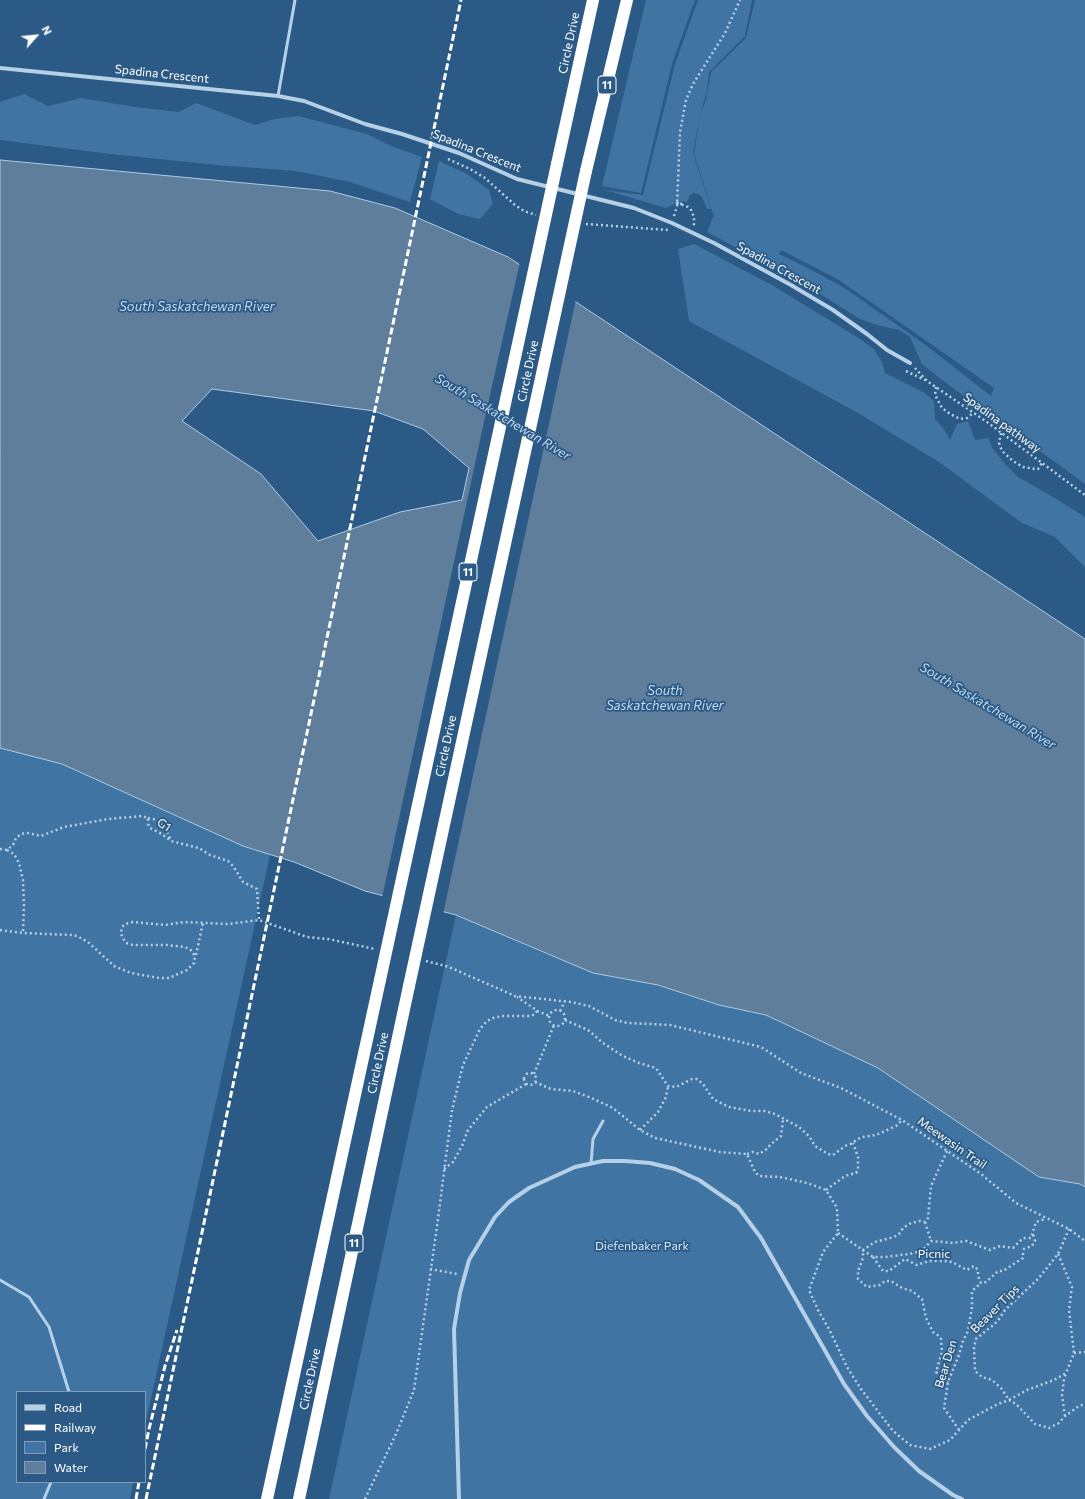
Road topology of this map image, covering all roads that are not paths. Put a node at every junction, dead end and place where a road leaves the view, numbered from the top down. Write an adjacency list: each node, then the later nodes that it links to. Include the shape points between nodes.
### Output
1 (295, 0): 5 (lane)
2 (593, 0): 13 (highway, Circle Drive / 11, bridge)
3 (627, 0): 14 (highway, Circle Drive / 11, bridge, via 586,171)
4 (0, 68): 5 (street, Spadina Crescent)
5 (278, 96): 6 (street, Spadina Crescent, via 304,101 365,124 437,146 517,179 634,208 672,223 791,285 833,310 887,350)
6 (910, 363)
7 (603, 1121): 8 (lane, via 593,1139)
8 (591, 1164): 15 (street, via 575,1167 529,1188 509,1202 495,1217 469,1260 454,1329); 16 (street, via 625,1161 675,1169 699,1180 738,1207 761,1238 844,1384 867,1416 919,1471)
9 (0, 1280): 10 (lane, via 29,1297 49,1327)
10 (69, 1391)
11 (51, 1483): 12 (lane)
12 (44, 1499)
13 (267, 1499)
14 (299, 1499)
15 (458, 1499)
16 (962, 1499)

